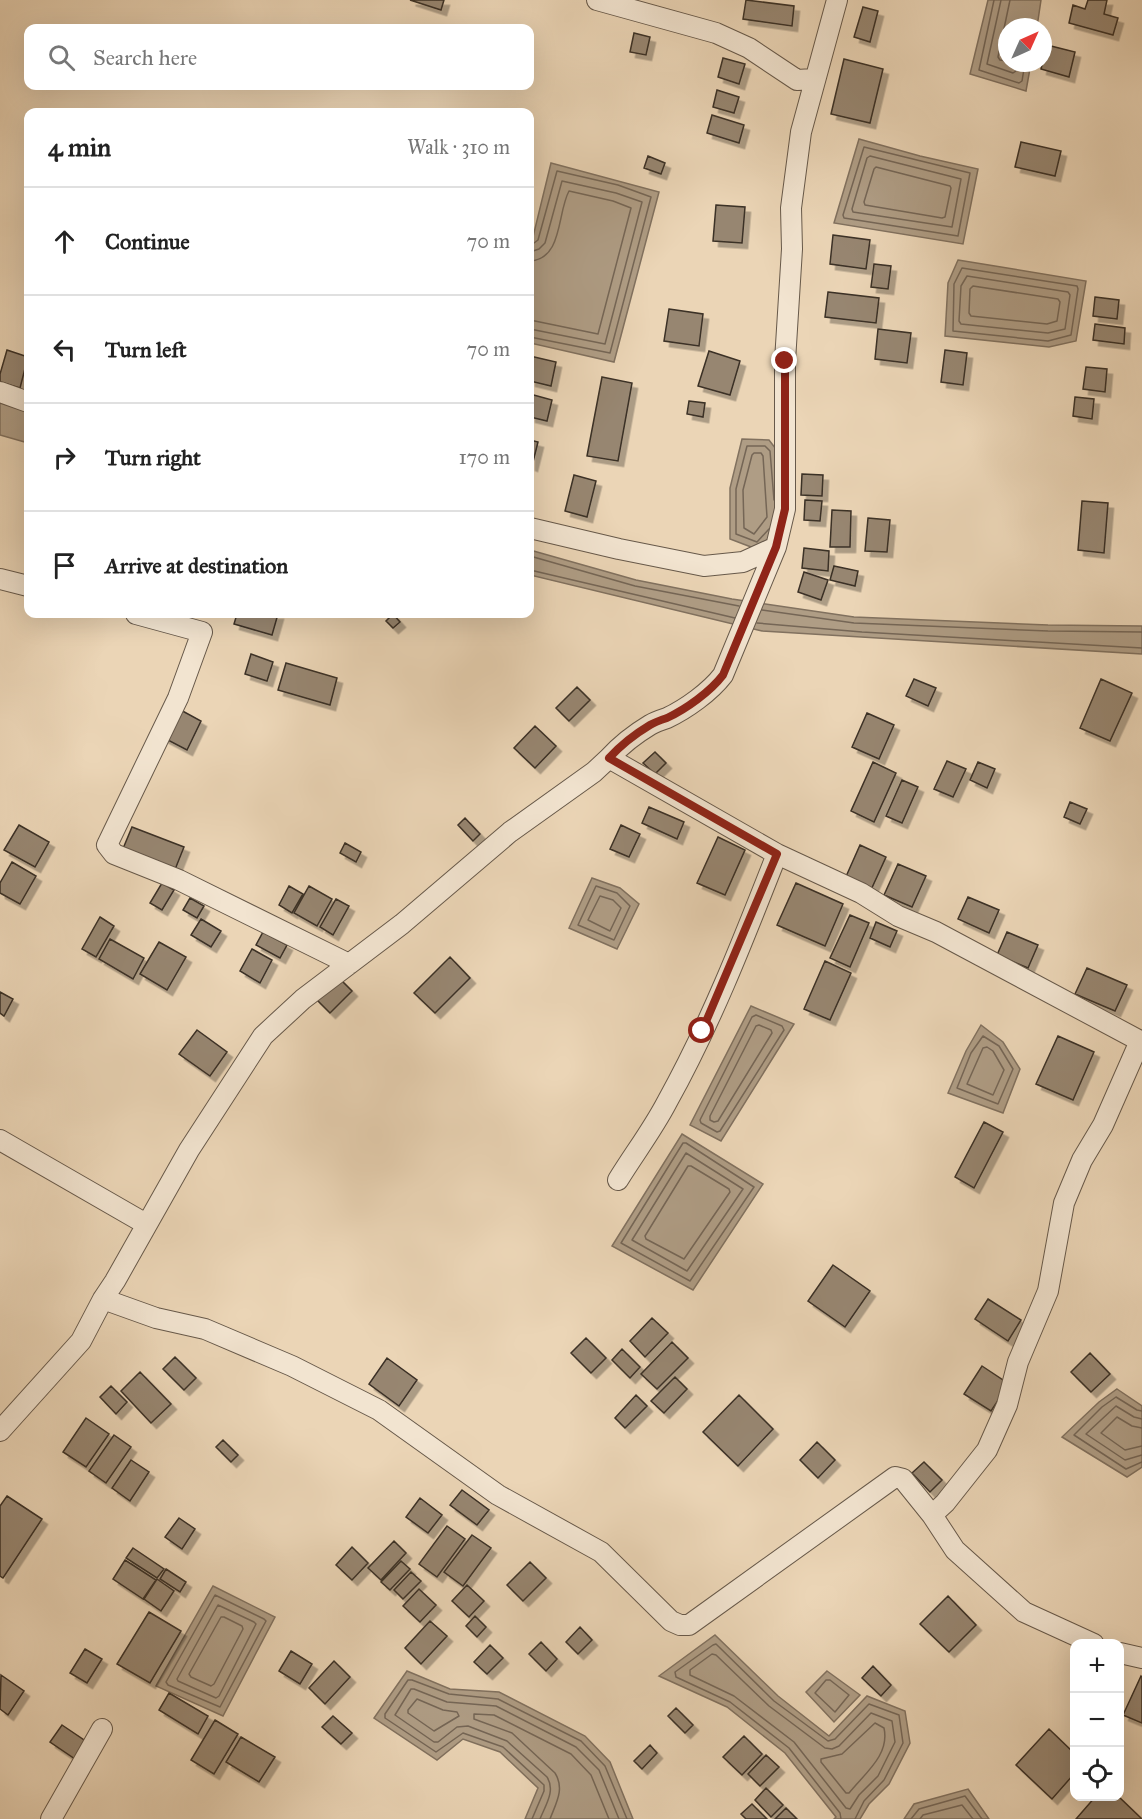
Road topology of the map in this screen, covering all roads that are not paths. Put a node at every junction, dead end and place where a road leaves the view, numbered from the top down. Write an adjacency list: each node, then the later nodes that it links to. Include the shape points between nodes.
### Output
1 (597, 0): 3 (street, via 716,33 749,48 797,80)
2 (837, 0): 3 (street)
3 (814, 79): 7 (street, via 801,132 791,208 785,509)
4 (0, 392): 5 (street)
5 (24, 401)
6 (534, 529): 7 (street, via 704,566 743,562)
7 (776, 547): 11 (street, via 723,675 713,687 669,717 651,724)
8 (0, 579): 9 (street)
9 (24, 585)
10 (151, 618): 13 (street, via 202,632 177,699 107,844 114,854 179,880)
11 (609, 758): 12 (street); 13 (street, via 510,832)
12 (777, 854): 14 (street, via 861,893); 16 (street, via 667,1103)
13 (349, 964): 17 (street, via 263,1036)
14 (1141, 1042): 20 (street, via 1064,1203 1047,1291 1018,1362 1003,1414 987,1450)
15 (0, 1140): 17 (street)
16 (618, 1180)
17 (146, 1224): 18 (street)
18 (103, 1299): 19 (street, via 81,1341); 20 (street, via 156,1318 206,1329 380,1410 498,1495 601,1552 671,1621 680,1625 689,1625 737,1592 895,1477 903,1479)
19 (0, 1431)
20 (932, 1515): 21 (street, via 955,1550 1024,1612)
21 (1083, 1639)
22 (1124, 1654): 23 (street)
23 (1142, 1658)
24 (102, 1729): 25 (street)
25 (51, 1819)

